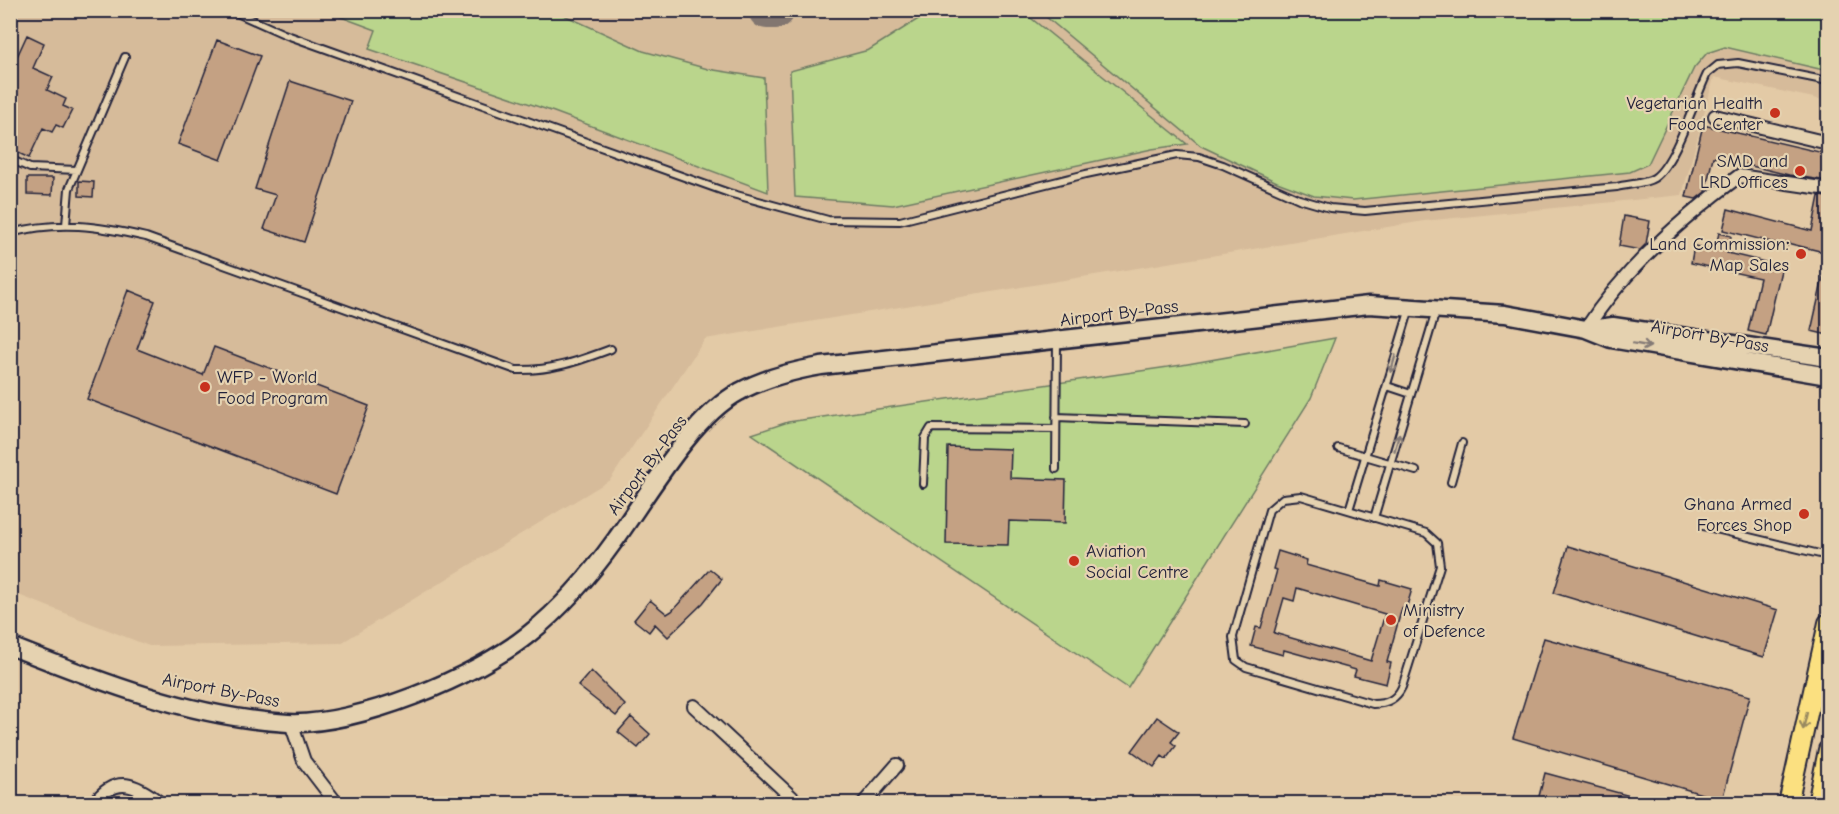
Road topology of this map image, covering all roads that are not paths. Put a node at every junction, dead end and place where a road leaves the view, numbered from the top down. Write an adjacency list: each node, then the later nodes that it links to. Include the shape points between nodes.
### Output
1 (230, 10): 3 (lane, via 284,34 729,193 828,220 865,222 900,221 1177,155 1223,165 1299,199 1330,208 1365,211 1617,187 1653,179 1664,168 1707,74 1718,65 1738,63)
2 (125, 57): 7 (lane)
3 (1828, 81)
4 (1715, 116): 5 (street)
5 (1828, 143)
6 (10, 159): 7 (lane, via 30,168)
7 (77, 170): 9 (lane, via 69,189)
8 (1828, 189): 13 (street, via 1739,176 1702,204 1624,276)
9 (66, 225): 10 (lane, via 34,226); 15 (lane, via 96,225 146,237 516,370 566,366)
10 (10, 233)
11 (1410, 308): 12 (main road, Airport By-Pass); 14 (main road, Airport By-Pass, via 1338,307); 18 (lane, one-way to 18)
12 (1436, 309): 13 (main road, Airport By-Pass, via 1504,314); 19 (lane)
13 (1586, 329): 16 (main road, Airport By-Pass, via 1613,326); 17 (main road, Airport By-Pass, one-way to 17, via 1611,339)
14 (1057, 340): 20 (lane); 38 (main road, Airport By-Pass, via 821,366 783,374 736,393 684,444 607,552 563,604 527,636 474,668 402,700 347,715)
15 (611, 349)
16 (1828, 358)
17 (1828, 376)
18 (1387, 386): 19 (lane); 25 (lane)
19 (1411, 394): 26 (lane, one-way to 19)
20 (1056, 417): 21 (lane); 22 (lane)
21 (1245, 424)
22 (1056, 429): 27 (lane); 30 (lane, via 931,428 925,438)
23 (1462, 443): 29 (lane)
24 (1338, 448): 25 (lane)
25 (1365, 454): 26 (lane); 31 (lane)
26 (1391, 462): 28 (lane); 32 (lane)
27 (1056, 469)
28 (1416, 471)
29 (1451, 482)
30 (923, 484)
31 (1349, 510): 32 (lane); 32 (lane, via 1301,496 1283,498 1269,510 1233,637 1233,653 1241,665 1373,704 1387,702 1399,694 1440,559 1432,538)
32 (1374, 518)
33 (1703, 526): 34 (lane)
34 (1828, 556)
35 (1828, 623): 46 (main road, one-way to 46)
36 (10, 646): 38 (main road, Airport By-Pass, via 156,698 225,714)
37 (694, 706): 44 (street)
38 (291, 723): 43 (street, via 304,760)
39 (1828, 750): 47 (main road)
40 (897, 765): 45 (street)
41 (94, 804): 42 (street, via 103,791 120,784 141,788)
42 (161, 804)
43 (337, 804)
44 (799, 804)
45 (862, 804)
46 (1788, 804)
47 (1817, 804)

